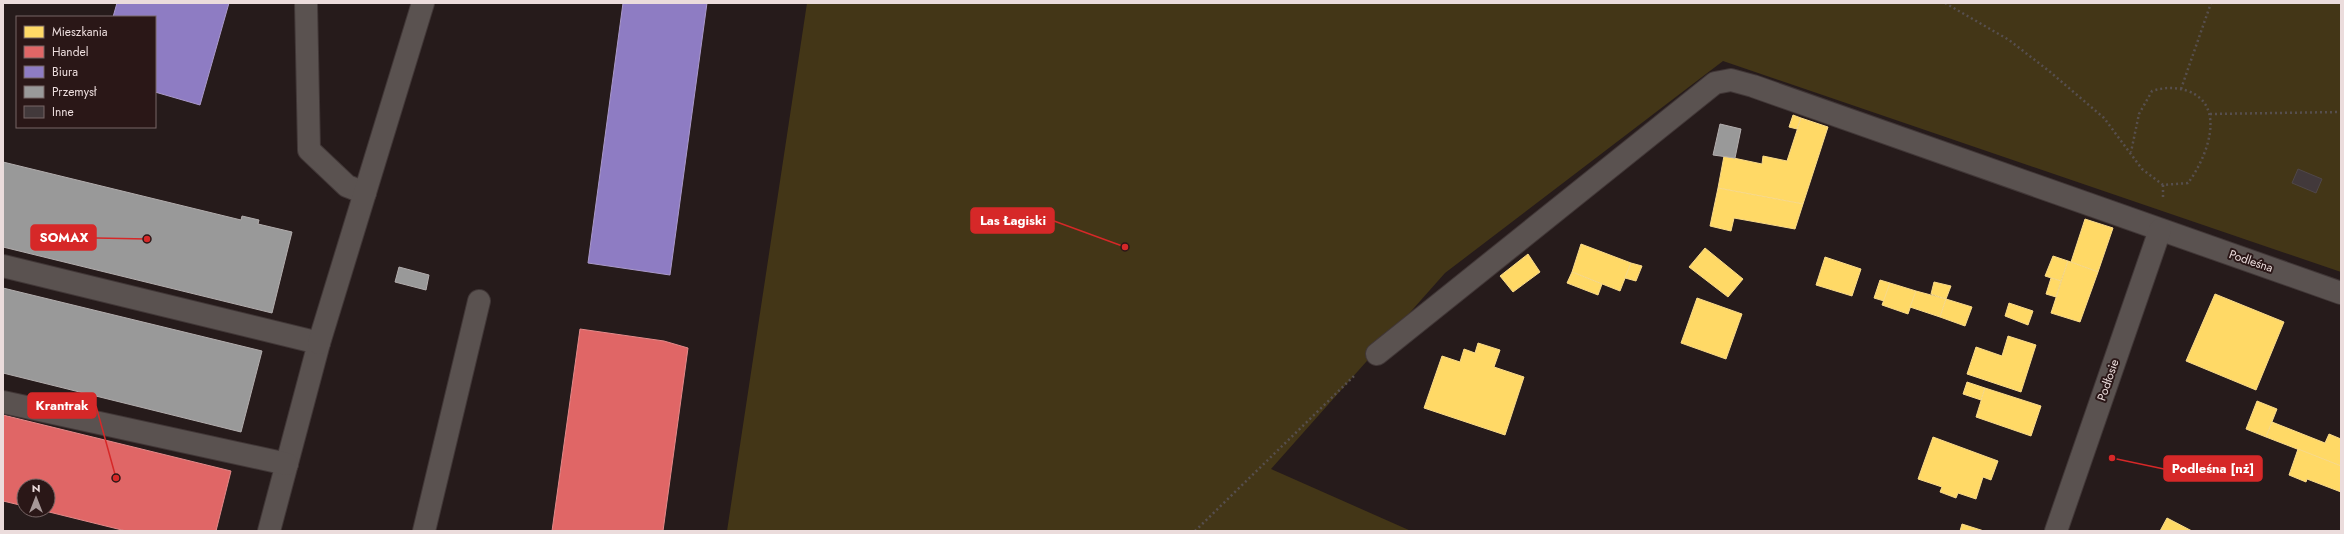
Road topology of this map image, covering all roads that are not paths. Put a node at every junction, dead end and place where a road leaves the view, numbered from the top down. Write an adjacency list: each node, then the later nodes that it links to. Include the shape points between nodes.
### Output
1 (306, 3): 3 (street, via 309,150 347,186)
2 (423, 3): 3 (street)
3 (365, 193): 8 (street)
4 (2160, 230): 6 (street, Podleśna); 9 (street, Podleśna, via 1731,80 1715,83); 14 (street, Podłosie)
5 (3, 266): 8 (street)
6 (2341, 293)
7 (479, 301): 13 (street)
8 (319, 343): 11 (street)
9 (1377, 354)
10 (3, 402): 11 (street)
11 (287, 464): 12 (street)
12 (269, 531)
13 (424, 531)
14 (2056, 531)

